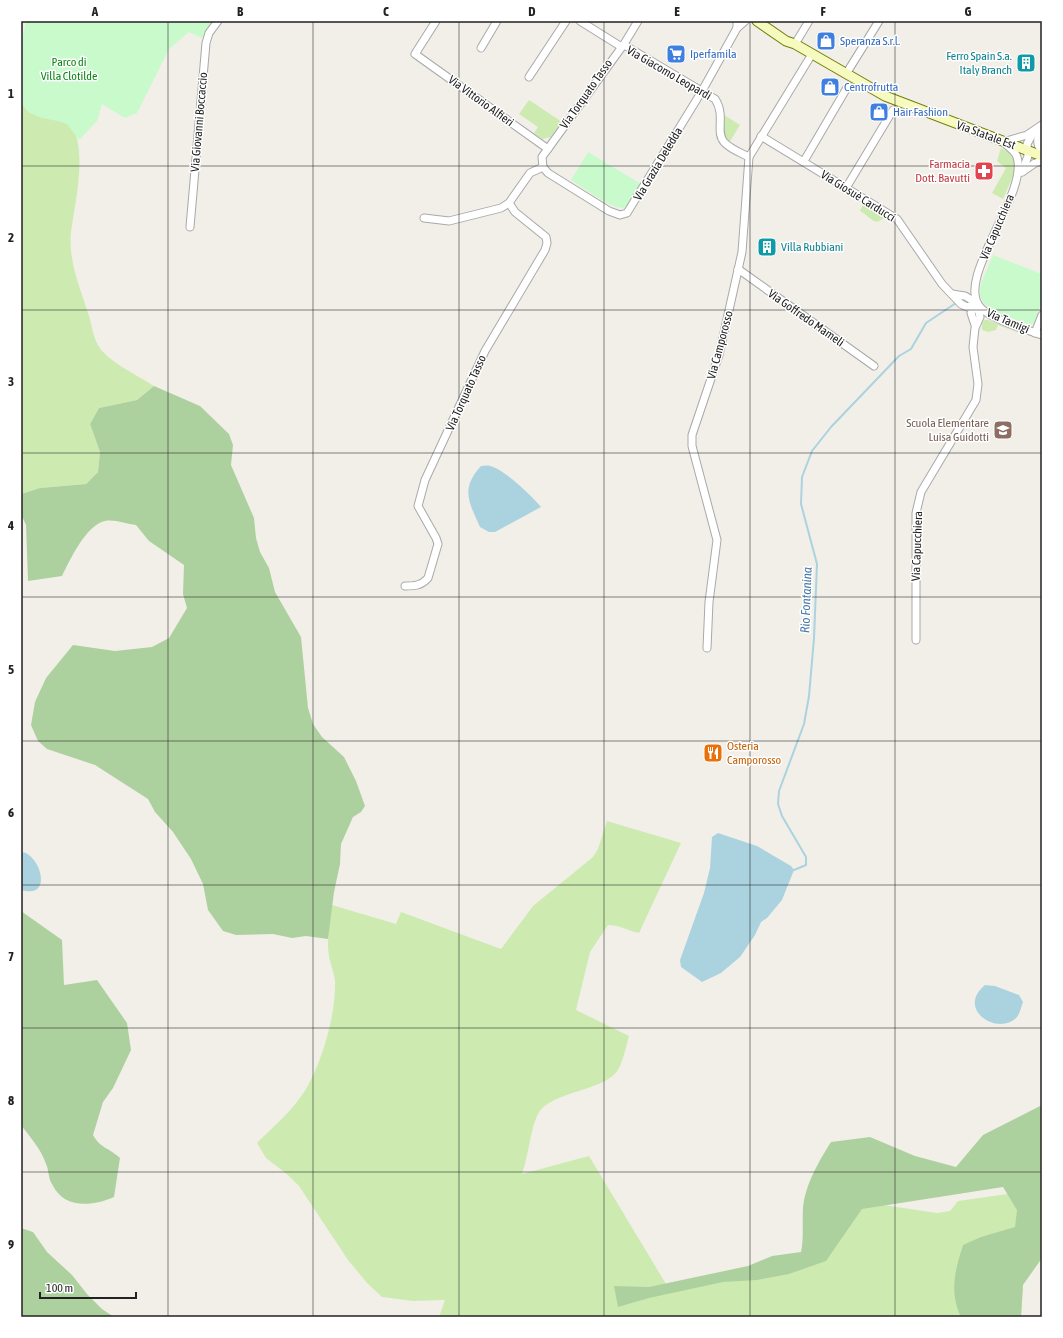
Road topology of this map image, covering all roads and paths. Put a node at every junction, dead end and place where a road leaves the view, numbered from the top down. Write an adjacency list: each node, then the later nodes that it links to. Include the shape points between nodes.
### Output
1 (218, 21): 40 (street, Via Giovanni Boccaccio, via 209,33 206,43)
2 (497, 21): 15 (street)
3 (566, 21): 18 (street)
4 (580, 21): 14 (street, Via Giacomo Leopardi)
5 (638, 21): 14 (street, Via Torquato Tasso, via 624,44)
6 (745, 21): 12 (street, Via Grazia Deledda)
7 (757, 21): 13 (street, Via Statale Est, via 786,41)
8 (767, 21): 13 (street, Via Statale Est)
9 (810, 21): 13 (street)
10 (878, 21): 17 (street)
11 (437, 22): 27 (street, Via Vittorio Alfieri, via 415,54)
12 (737, 24): 20 (street, Via Grazia Deledda)
13 (795, 44): 16 (street, Via Statale Est)
14 (620, 46): 20 (street, Via Giacomo Leopardi, via 626,46); 27 (street, Via Torquato Tasso)
15 (481, 48)
16 (812, 54): 17 (street, Via Statale Est); 24 (street, Via Camporosso)
17 (846, 74): 26 (street, Via Statale Est, via 885,96)
18 (529, 77)
19 (848, 86): 32 (street)
20 (702, 91): 31 (street, Via Giacomo Leopardi, via 715,99 719,105 722,114 720,136 723,141); 35 (street, Via Grazia Deledda, via 627,213 620,215 609,211 548,173)
21 (893, 110): 37 (street)
22 (1042, 125): 23 (street); 25 (street)
23 (1035, 130): 26 (street); 28 (street, via 1028,141)
24 (761, 136): 31 (street, Via Camporosso); 32 (street, Via Giosuè Carducci)
25 (1036, 141): 28 (street); 29 (street)
26 (1003, 142): 28 (street, Via Statale Est); 34 (street, Via Capucchiera, via 1017,156)
27 (548, 149): 35 (street, Via Torquato Tasso, via 542,157)
28 (1027, 151): 30 (street, Via Statale Est); 34 (street); 36 (street, Via Capucchiera, via 1028,156)
29 (1042, 151)
30 (1042, 156)
31 (749, 157): 41 (street, Via Camporosso, via 742,252)
32 (804, 161): 37 (street, Via Giosuè Carducci)
33 (1042, 161): 36 (street)
34 (1018, 163): 36 (street, Via Capucchiera)
35 (543, 167): 38 (street, via 530,173)
36 (1021, 173): 42 (street, Via Capucchiera, via 979,272)
37 (846, 188): 43 (street, Via Giosuè Carducci, via 897,219 942,284)
38 (509, 203): 39 (street, via 493,211 454,220); 48 (street, Via Torquato Tasso, via 515,212 546,237 546,250 485,351 425,480 418,506 438,544 428,578 419,585)
39 (424, 218)
40 (190, 227)
41 (738, 269): 47 (street, Via Goffredo Mameli); 50 (street, Via Camporosso, via 719,355 691,441 717,540 709,602)
42 (974, 290): 43 (street); 44 (street, Via Capucchiera)
43 (952, 294): 44 (street, via 965,296); 44 (street, Via Giosuè Carducci, via 958,301)
44 (977, 303): 46 (street, Via Tamigi, via 981,309 993,316); 49 (street, Via Capucchiera, via 980,317 975,325 973,347 978,384 976,400 924,487 916,513)
45 (1042, 315): 46 (street)
46 (1039, 334)
47 (874, 366)
48 (405, 586)
49 (916, 640)
50 (707, 648)

